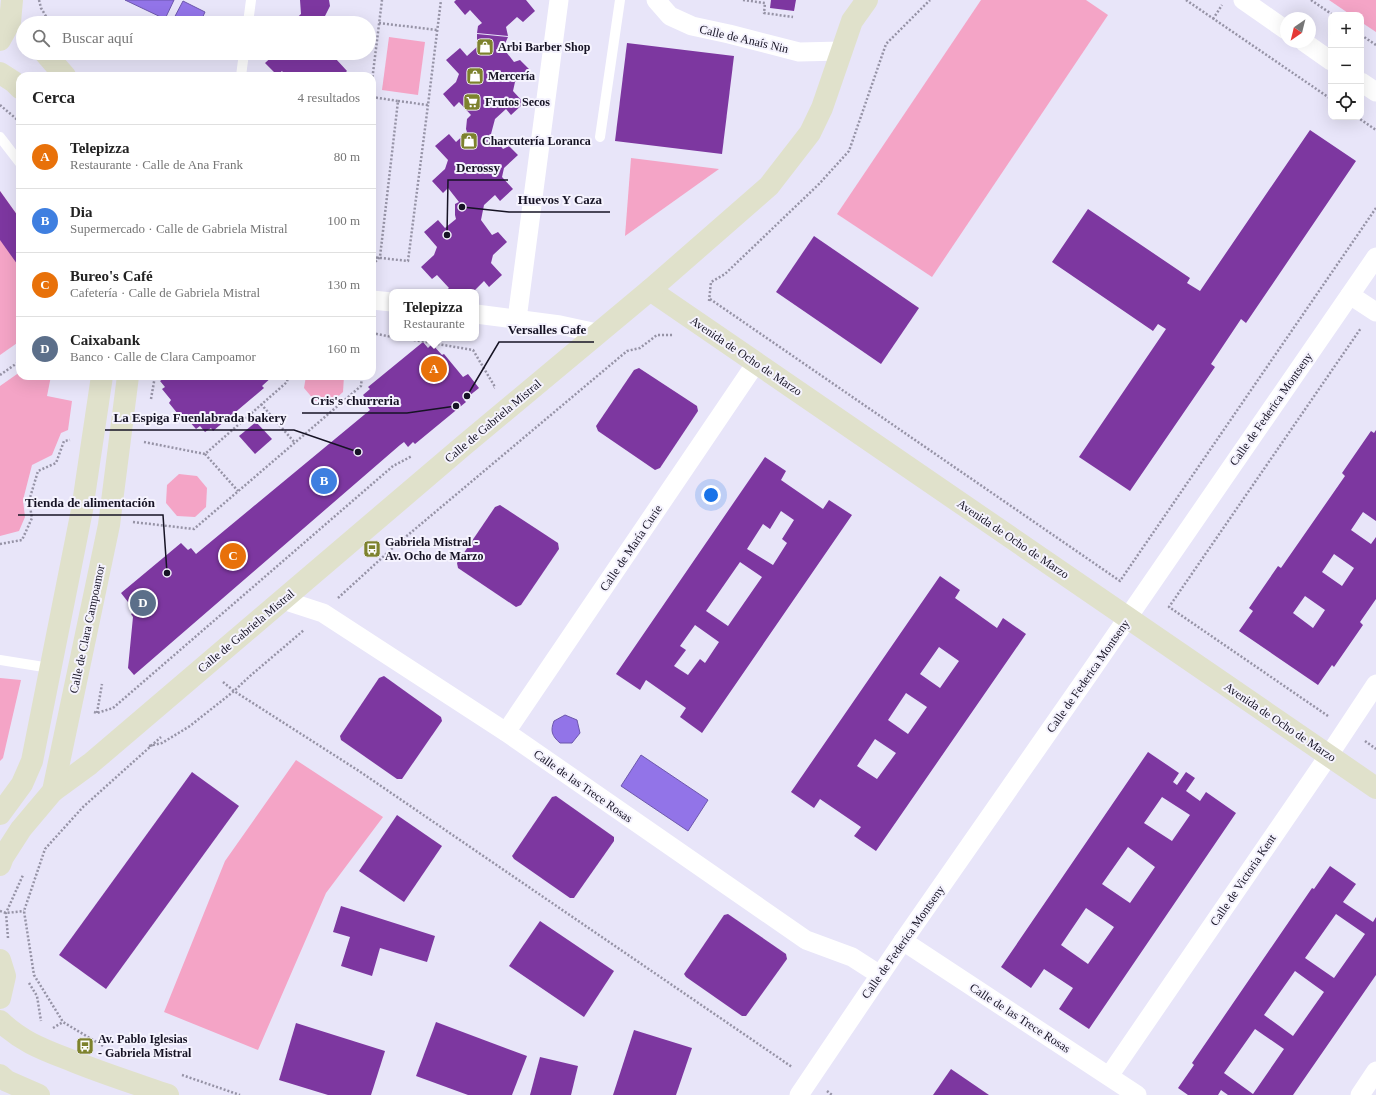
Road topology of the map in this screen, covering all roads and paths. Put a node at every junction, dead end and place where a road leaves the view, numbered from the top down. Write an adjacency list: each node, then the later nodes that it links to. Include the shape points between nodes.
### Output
1 (12, 0): 24 (street)
2 (39, 0): 17 (path)
3 (251, 0): 18 (lane)
4 (382, 0): 21 (path)
5 (441, 0): 23 (path)
6 (558, 0): 64 (street)
7 (620, 0): 50 (lane)
8 (656, 0): 29 (street, Calle de Anaís Nin, via 670,16 692,26 799,52)
9 (744, 0): 19 (path, via 765,3 764,13)
10 (867, 0): 29 (street, Calle de Gabriela Mistral, via 852,21)
11 (930, 0): 59 (path, via 886,44 849,151 819,184 725,274 711,282)
12 (1186, 0): 20 (path)
13 (1226, 0): 20 (path)
14 (1243, 0): 22 (street)
15 (1311, 0): 16 (path)
16 (1329, 12)
17 (46, 16)
18 (249, 16)
19 (793, 17)
20 (1213, 19): 41 (path)
21 (379, 23): 23 (path); 27 (path)
22 (1280, 26)
23 (437, 30): 45 (path)
24 (11, 32)
25 (1364, 37): 26 (path)
26 (1376, 45)
27 (376, 48)
28 (1313, 48): 30 (street)
29 (842, 52): 57 (street, Calle de Gabriela Mistral, via 810,133 778,175 764,191)
30 (1328, 59)
31 (51, 60): 34 (street)
32 (243, 60): 35 (lane)
33 (375, 60): 36 (path)
34 (62, 72)
35 (242, 72)
36 (373, 72)
37 (0, 73): 38 (street)
38 (16, 84)
39 (1364, 84): 40 (street)
40 (1376, 92)
41 (1328, 97)
42 (376, 98): 43 (path)
43 (398, 101): 45 (path); 54 (path)
44 (0, 105): 46 (path)
45 (428, 105): 54 (path, via 408,261)
46 (16, 119)
47 (1361, 120): 48 (path)
48 (1376, 130)
49 (0, 136): 51 (lane)
50 (600, 137)
51 (16, 158)
52 (1376, 208): 59 (path, via 1120,581)
53 (376, 257): 54 (path)
54 (380, 257): 56 (path)
55 (1376, 257): 58 (street, Calle de Federica Montseny)
56 (376, 261)
57 (650, 290): 65 (street, Avenida de Ocho de Marzo); 66 (street, Calle de Gabriela Mistral)
58 (1350, 295): 62 (street); 89 (street, Calle de Federica Montseny)
59 (710, 299): 65 (path)
60 (376, 300): 61 (street)
61 (389, 302)
62 (1375, 311): 96 (path, via 1169,607)
63 (479, 314): 64 (street)
64 (517, 319): 66 (street)
65 (700, 324): 70 (street, Avenida de Ocho de Marzo); 88 (path, via 690,333 657,335 640,348 627,351 396,545)
66 (597, 333): 87 (street, Calle de Gabriela Mistral)
67 (376, 334): 68 (path)
68 (389, 336)
69 (420, 341): 77 (path, via 473,350 495,387)
70 (756, 363): 89 (street, Avenida de Ocho de Marzo); 97 (street, Calle de María Curie)
71 (16, 364): 72 (path)
72 (0, 375)
73 (101, 380): 92 (street, via 82,510)
74 (127, 380): 95 (street, Calle de Clara Campoamor, via 108,525)
75 (287, 380): 78 (path)
76 (361, 380): 81 (path, via 360,386)
77 (489, 391)
78 (261, 404): 81 (path); 83 (path)
79 (72, 439): 86 (path, via 64,441 56,463 38,471 29,501 32,518 22,540)
80 (144, 442): 83 (path)
81 (295, 443): 84 (path)
82 (415, 453): 95 (path, via 393,466 113,708 97,713)
83 (205, 454): 84 (path)
84 (238, 492): 85 (path, via 194,529)
85 (131, 522)
86 (0, 544)
87 (283, 600): 88 (street, Calle de las Trece Rosas); 91 (street, Calle de Gabriela Mistral)
88 (323, 613): 94 (path); 97 (street, Calle de las Trece Rosas)
89 (1128, 618): 102 (street, Avenida de Ocho de Marzo); 111 (street, Calle de Federica Montseny)
90 (0, 660): 92 (lane)
91 (203, 667): 94 (path); 104 (street, Calle de Gabriela Mistral, via 90,764)
92 (50, 668): 105 (street, via 32,761 22,784)
93 (1376, 684): 96 (street, Calle de Victoria Kent)
94 (234, 691): 99 (path, via 190,726 162,743); 123 (path, via 366,775)
95 (71, 707): 104 (street, Calle de Clara Campoamor)
96 (1346, 729): 101 (path); 102 (street, Calle de Victoria Kent)
97 (506, 732): 113 (street, Calle de las Trece Rosas, via 806,940 852,956)
98 (164, 734): 99 (path)
99 (152, 745): 100 (path); 109 (path, via 83,807 45,849)
100 (145, 747)
101 (1376, 749)
102 (1329, 756): 103 (street, Avenida de Ocho de Marzo); 122 (street, Calle de Victoria Kent)
103 (1376, 788)
104 (53, 791): 106 (street, Calle de Clara Campoamor, via 21,829)
105 (0, 814)
106 (0, 864)
107 (24, 874): 110 (path)
108 (0, 911): 110 (path)
109 (24, 911): 110 (path); 118 (path, via 34,975 63,1022)
110 (6, 913): 112 (path)
111 (903, 941): 113 (street, Calle de Federica Montseny); 122 (street, Calle de las Trece Rosas)
112 (5, 951): 115 (street, via 5,976)
113 (880, 975): 123 (street, Calle de Federica Montseny)
114 (27, 980): 117 (path, via 37,996 41,1024)
115 (0, 998)
116 (0, 1021): 117 (street)
117 (30, 1044): 125 (street)
118 (104, 1046)
119 (1376, 1071): 130 (street)
120 (176, 1073): 126 (path)
121 (0, 1075): 124 (street, via 7,1081)
122 (1109, 1076): 129 (street, Calle de las Trece Rosas)
123 (809, 1079): 127 (street, Calle de Federica Montseny); 128 (path)
124 (39, 1095)
125 (168, 1095)
126 (240, 1095)
127 (799, 1095)
128 (832, 1095)
129 (1137, 1095)
130 (1360, 1095)

